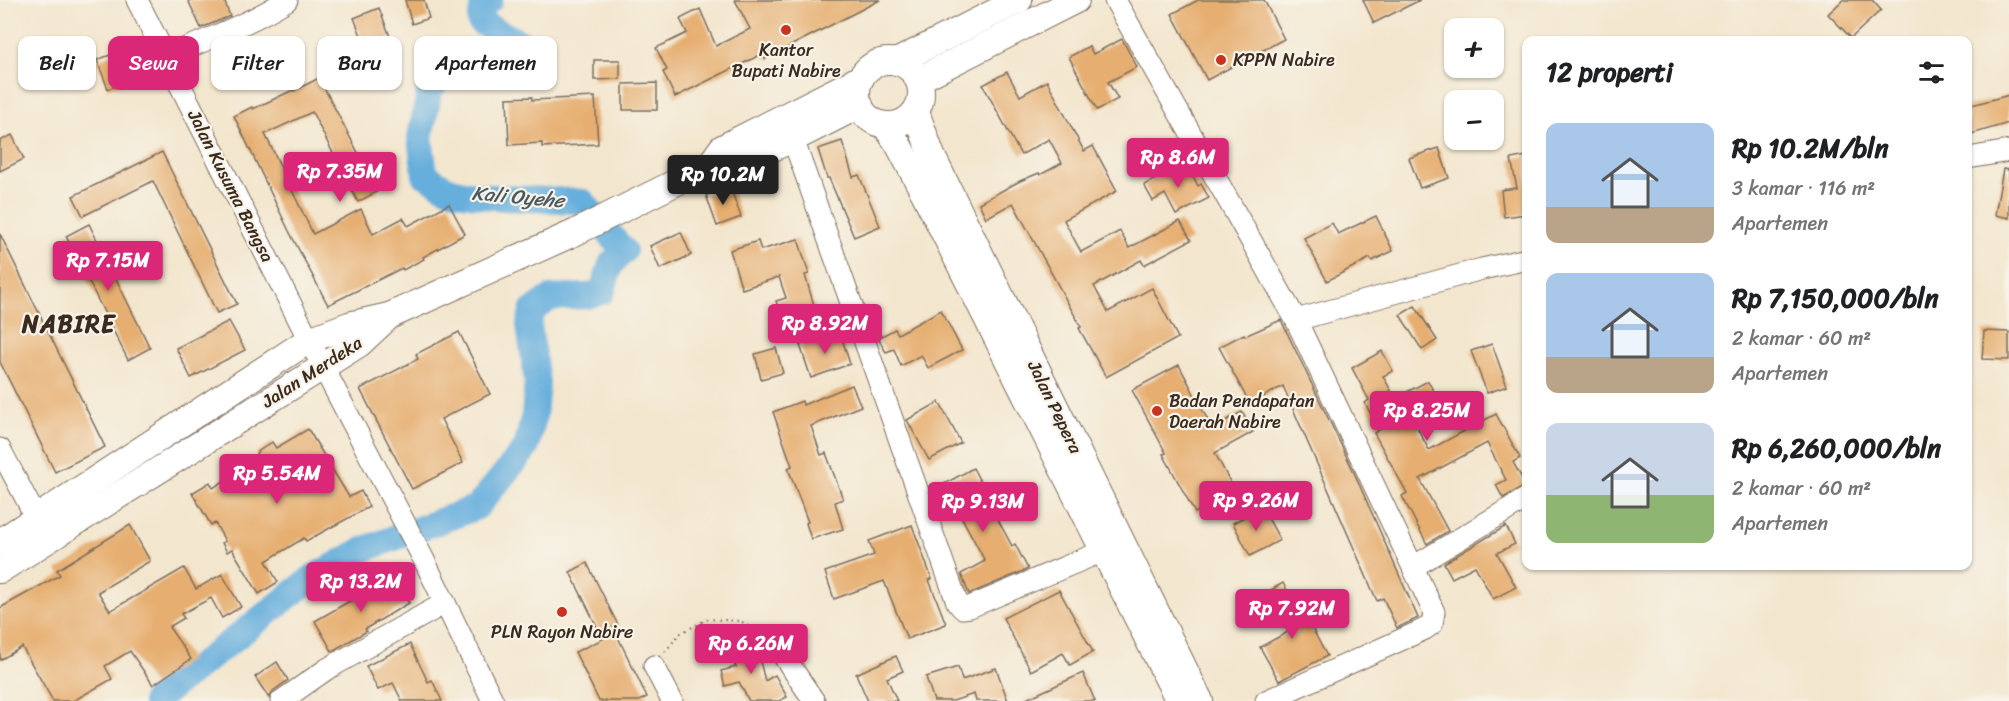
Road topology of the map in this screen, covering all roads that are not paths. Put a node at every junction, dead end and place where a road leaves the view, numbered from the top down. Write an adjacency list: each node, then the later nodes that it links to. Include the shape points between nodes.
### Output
1 (137, 0): 6 (street, Jalan Kusuma Bangsa)
2 (287, 0): 7 (street)
3 (1019, 0): 8 (main road)
4 (1076, 0): 10 (main road)
5 (1115, 0): 21 (street)
6 (155, 36)
7 (199, 42)
8 (896, 62): 9 (main road, via 874,65); 10 (main road, via 906,66)
9 (861, 78): 12 (main road); 18 (main road, via 722,148)
10 (918, 80): 13 (main road, via 921,90)
11 (182, 90): 22 (street, Jalan Kusuma Bangsa)
12 (860, 105): 14 (main road, via 874,122); 15 (main road)
13 (916, 112): 14 (main road, via 908,120); 24 (main road, Jalan Pepera)
14 (885, 125): 24 (main road, Jalan Pepera)
15 (793, 139): 18 (main road, via 732,166); 29 (street, via 957,603 962,608 970,607)
16 (2009, 151): 17 (street)
17 (1972, 157)
18 (709, 166): 20 (main road, via 576,232)
19 (1522, 260): 21 (street)
20 (389, 316): 22 (main road, Jalan Merdeka); 23 (main road, Jalan Merdeka, via 359,344)
21 (1296, 320): 30 (street)
22 (309, 340): 23 (street, Jalan Kusuma Bangsa); 27 (main road, Jalan Merdeka)
23 (322, 367): 27 (main road, Jalan Merdeka); 32 (street, Jalan Kusuma Bangsa)
24 (1051, 422): 29 (main road, Jalan Pepera); 40 (main road, Jalan Pepera)
25 (0, 449): 27 (street)
26 (1522, 501): 30 (street)
27 (42, 529): 28 (main road, Jalan Merdeka); 31 (main road, Jalan Merdeka)
28 (0, 542)
29 (1103, 551): 39 (main road, Jalan Pepera)
30 (1413, 567): 41 (street, via 1434,612 1430,626)
31 (0, 570)
32 (445, 603): 35 (street, via 327,669); 36 (street, Jalan Kusuma Bangsa)
33 (781, 652): 38 (street)
34 (654, 666): 37 (street)
35 (281, 701)
36 (493, 701)
37 (672, 701)
38 (814, 701)
39 (1179, 701)
40 (1200, 701)
41 (1266, 701)

